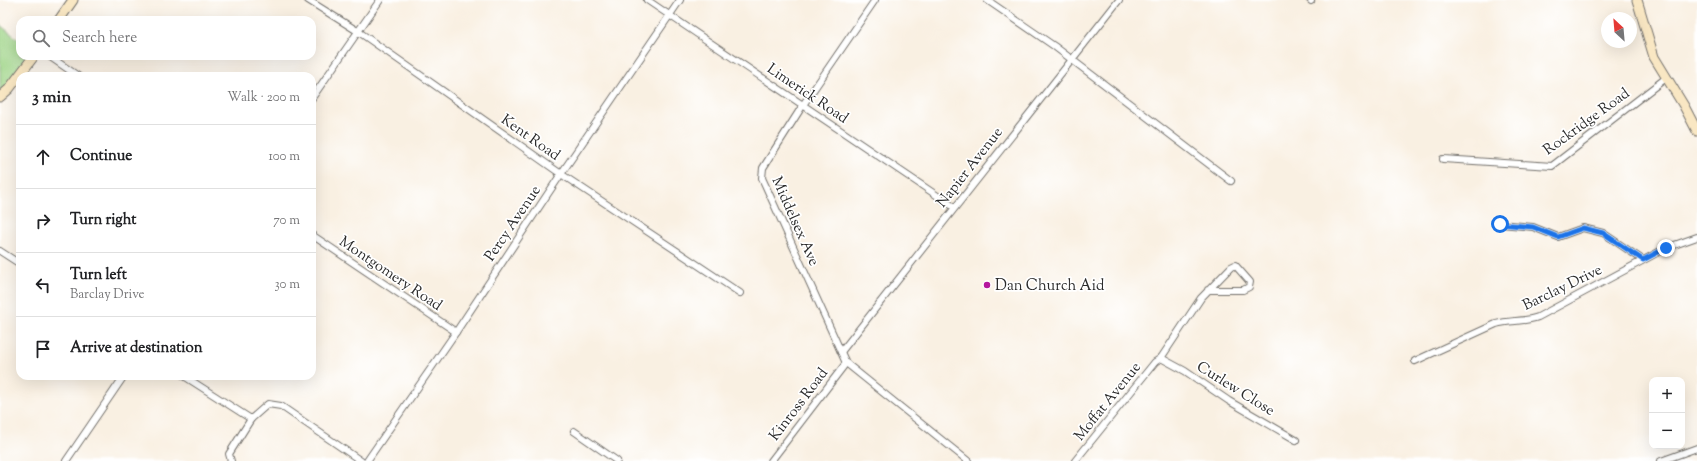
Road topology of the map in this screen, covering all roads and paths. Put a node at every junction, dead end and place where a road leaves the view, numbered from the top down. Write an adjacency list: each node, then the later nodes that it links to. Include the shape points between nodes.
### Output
1 (73, 0): 11 (main road)
2 (308, 0): 12 (street, Kent Road)
3 (380, 0): 12 (street)
4 (647, 0): 10 (street, Limerick Road)
5 (680, 0): 10 (street, Percy Avenue)
6 (875, 0): 22 (street, Middelsex Ave)
7 (987, 0): 13 (street)
8 (1119, 0): 13 (street, Napier Avenue)
9 (1637, 0): 18 (main road, via 1652,52)
10 (669, 15): 22 (street, Limerick Road); 25 (street, Percy Avenue)
11 (62, 16)
12 (359, 32): 20 (street); 25 (street, Kent Road)
13 (1071, 59): 26 (street); 27 (street, Napier Avenue)
14 (31, 60): 16 (main road)
15 (55, 60): 17 (street)
16 (22, 72)
17 (72, 72)
18 (1666, 78): 23 (main road); 24 (street, Rockridge Road, via 1552,166)
19 (16, 80): 21 (main road)
20 (316, 92)
21 (0, 97)
22 (803, 105): 27 (street, Limerick Road); 37 (street, Middelsex Ave, via 763,168 762,178)
23 (1697, 131)
24 (1443, 159)
25 (561, 174): 35 (street, Kent Road); 36 (street, Percy Avenue)
26 (1231, 181)
27 (954, 207): 37 (street, Napier Avenue)
28 (1500, 224): 32 (street, via 1533,227 1558,237 1585,228 1606,234)
29 (1697, 237): 32 (street, Barclay Drive, via 1666,248)
30 (316, 238): 36 (street, Montgomery Road)
31 (0, 251): 33 (street)
32 (1643, 260): 39 (street, Barclay Drive, via 1538,317 1496,324)
33 (16, 261)
34 (1208, 290): 34 (street, Moffat Avenue, via 1235,265 1250,282 1249,287 1243,290); 38 (street, Moffat Avenue)
35 (740, 293)
36 (456, 332): 51 (street, Percy Avenue)
37 (841, 352): 40 (street, Middelsex Ave)
38 (1161, 358): 45 (street, Curlew Close); 55 (street, Moffat Avenue, via 1155,362)
39 (1415, 361)
40 (846, 363): 53 (street, Kinross Road); 54 (street)
41 (121, 380): 48 (street)
42 (190, 380): 43 (street)
43 (251, 420): 49 (street, via 229,454); 50 (street, via 268,404 281,406)
44 (574, 431): 52 (street)
45 (1296, 440)
46 (1697, 448): 47 (street)
47 (1670, 460): 56 (street)
48 (66, 461)
49 (230, 461)
50 (361, 461)
51 (367, 461)
52 (617, 461)
53 (771, 461)
54 (967, 461)
55 (1076, 461)
56 (1661, 461)

